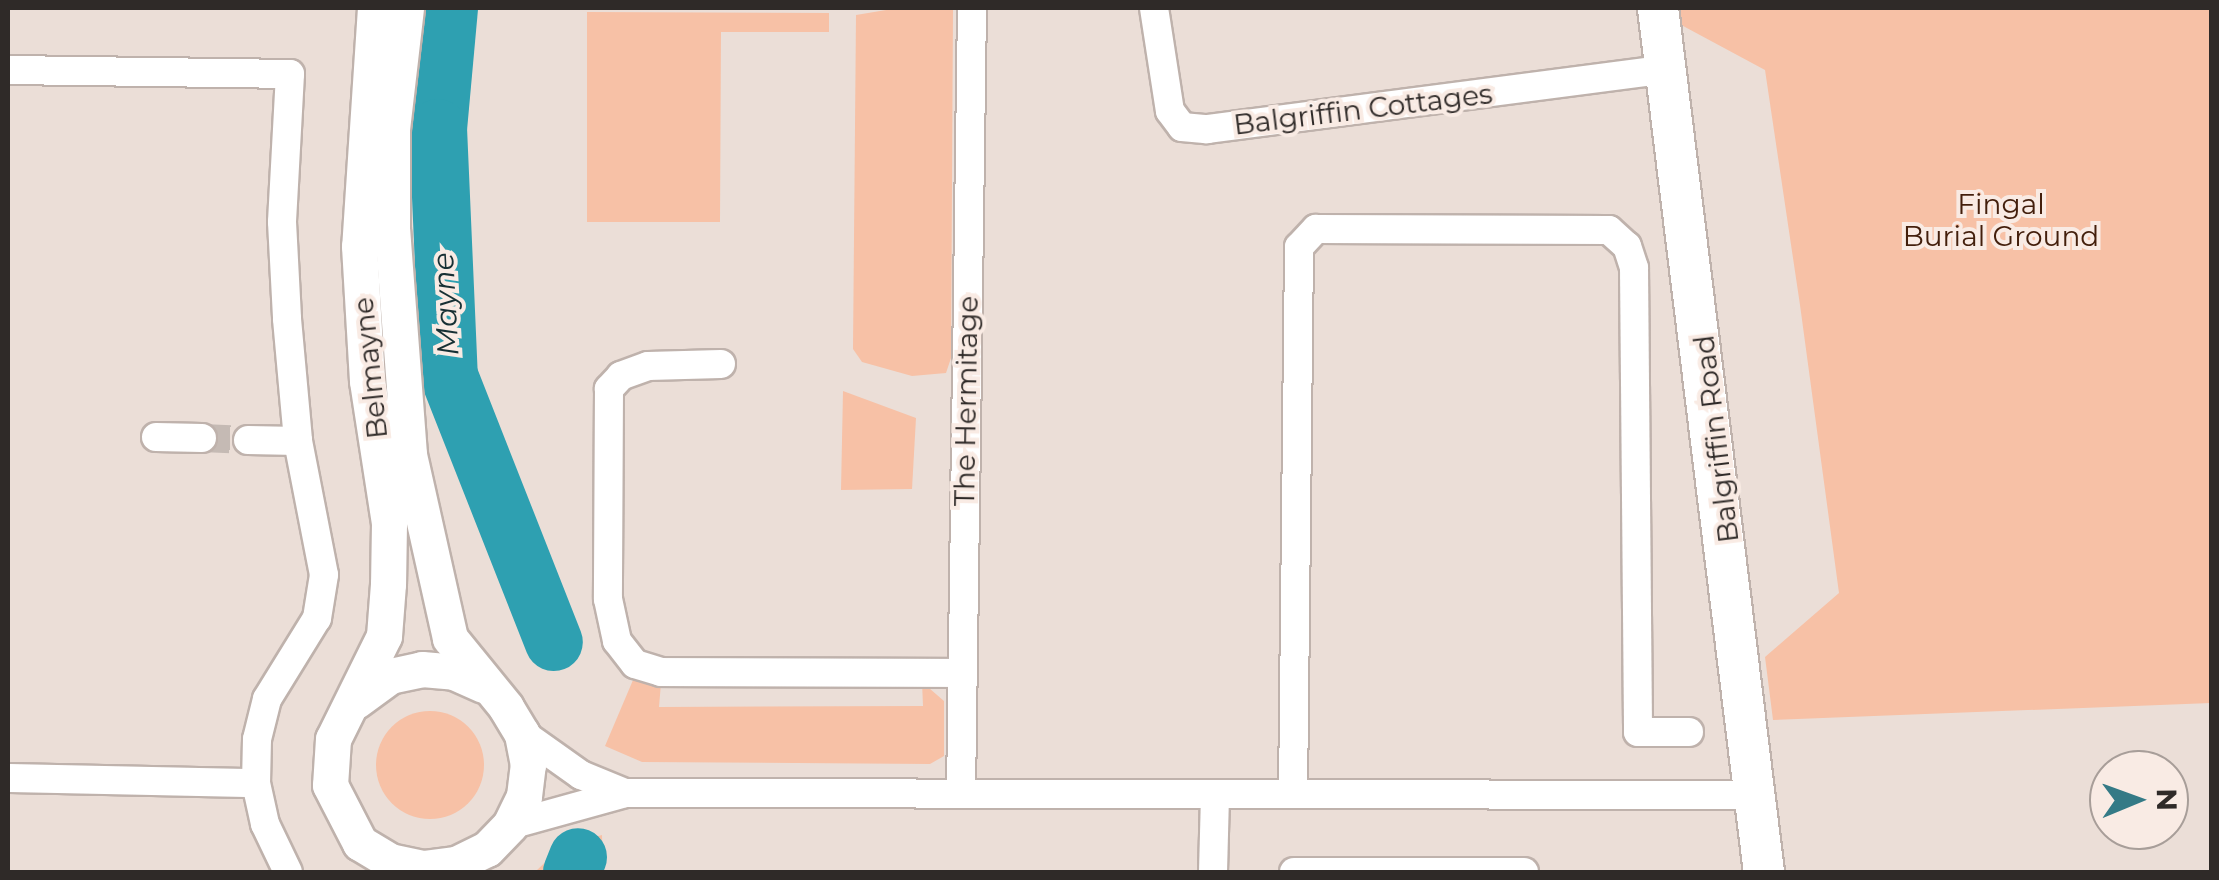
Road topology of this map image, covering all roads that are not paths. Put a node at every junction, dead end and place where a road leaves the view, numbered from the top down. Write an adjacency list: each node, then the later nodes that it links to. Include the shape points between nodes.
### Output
1 (375, 8): 15 (street, Belmayne, via 359,246 367,381 390,523 388,584 384,636)
2 (406, 8): 14 (street, Belmayne, via 392,129 396,348 409,454 441,608 450,638)
3 (972, 8): 13 (street, The Hermitage)
4 (1154, 8): 7 (street, Balgriffin Cottages, via 1170,111 1182,126 1208,129)
5 (1658, 8): 7 (main road, Balgriffin Road)
6 (8, 70): 12 (street, via 290,74 282,222)
7 (1666, 70): 24 (main road, Balgriffin Road)
8 (722, 364): 13 (street, via 648,366 621,376 609,390 608,600 617,641 634,664 661,672)
9 (156, 437): 10 (street)
10 (202, 438)
11 (248, 440): 12 (street)
12 (298, 441): 19 (street, via 324,575 317,618 266,700)
13 (962, 672): 21 (street, The Hermitage)
14 (483, 686): 15 (street, via 454,672 422,668 390,676); 16 (street, Belmayne)
15 (342, 718): 26 (street, Belmayne, via 329,762 330,785 360,842)
16 (520, 731): 20 (street, via 581,775); 25 (street, via 528,765 524,796)
17 (1690, 732): 23 (street, via 1638,732 1634,268 1627,246 1609,230 1316,230 1299,247)
18 (8, 778): 19 (street)
19 (256, 783): 27 (street, via 265,824)
20 (625, 794): 21 (street); 25 (street)
21 (962, 794): 22 (street)
22 (1215, 794): 23 (street); 28 (street)
23 (1293, 794): 24 (street)
24 (1754, 795): 31 (main road, Balgriffin Road)
25 (491, 849): 26 (street, Belmayne, via 456,864)
26 (393, 866)
27 (288, 872)
28 (1214, 872)
29 (1294, 872): 30 (street)
30 (1524, 872)
31 (1764, 872)

